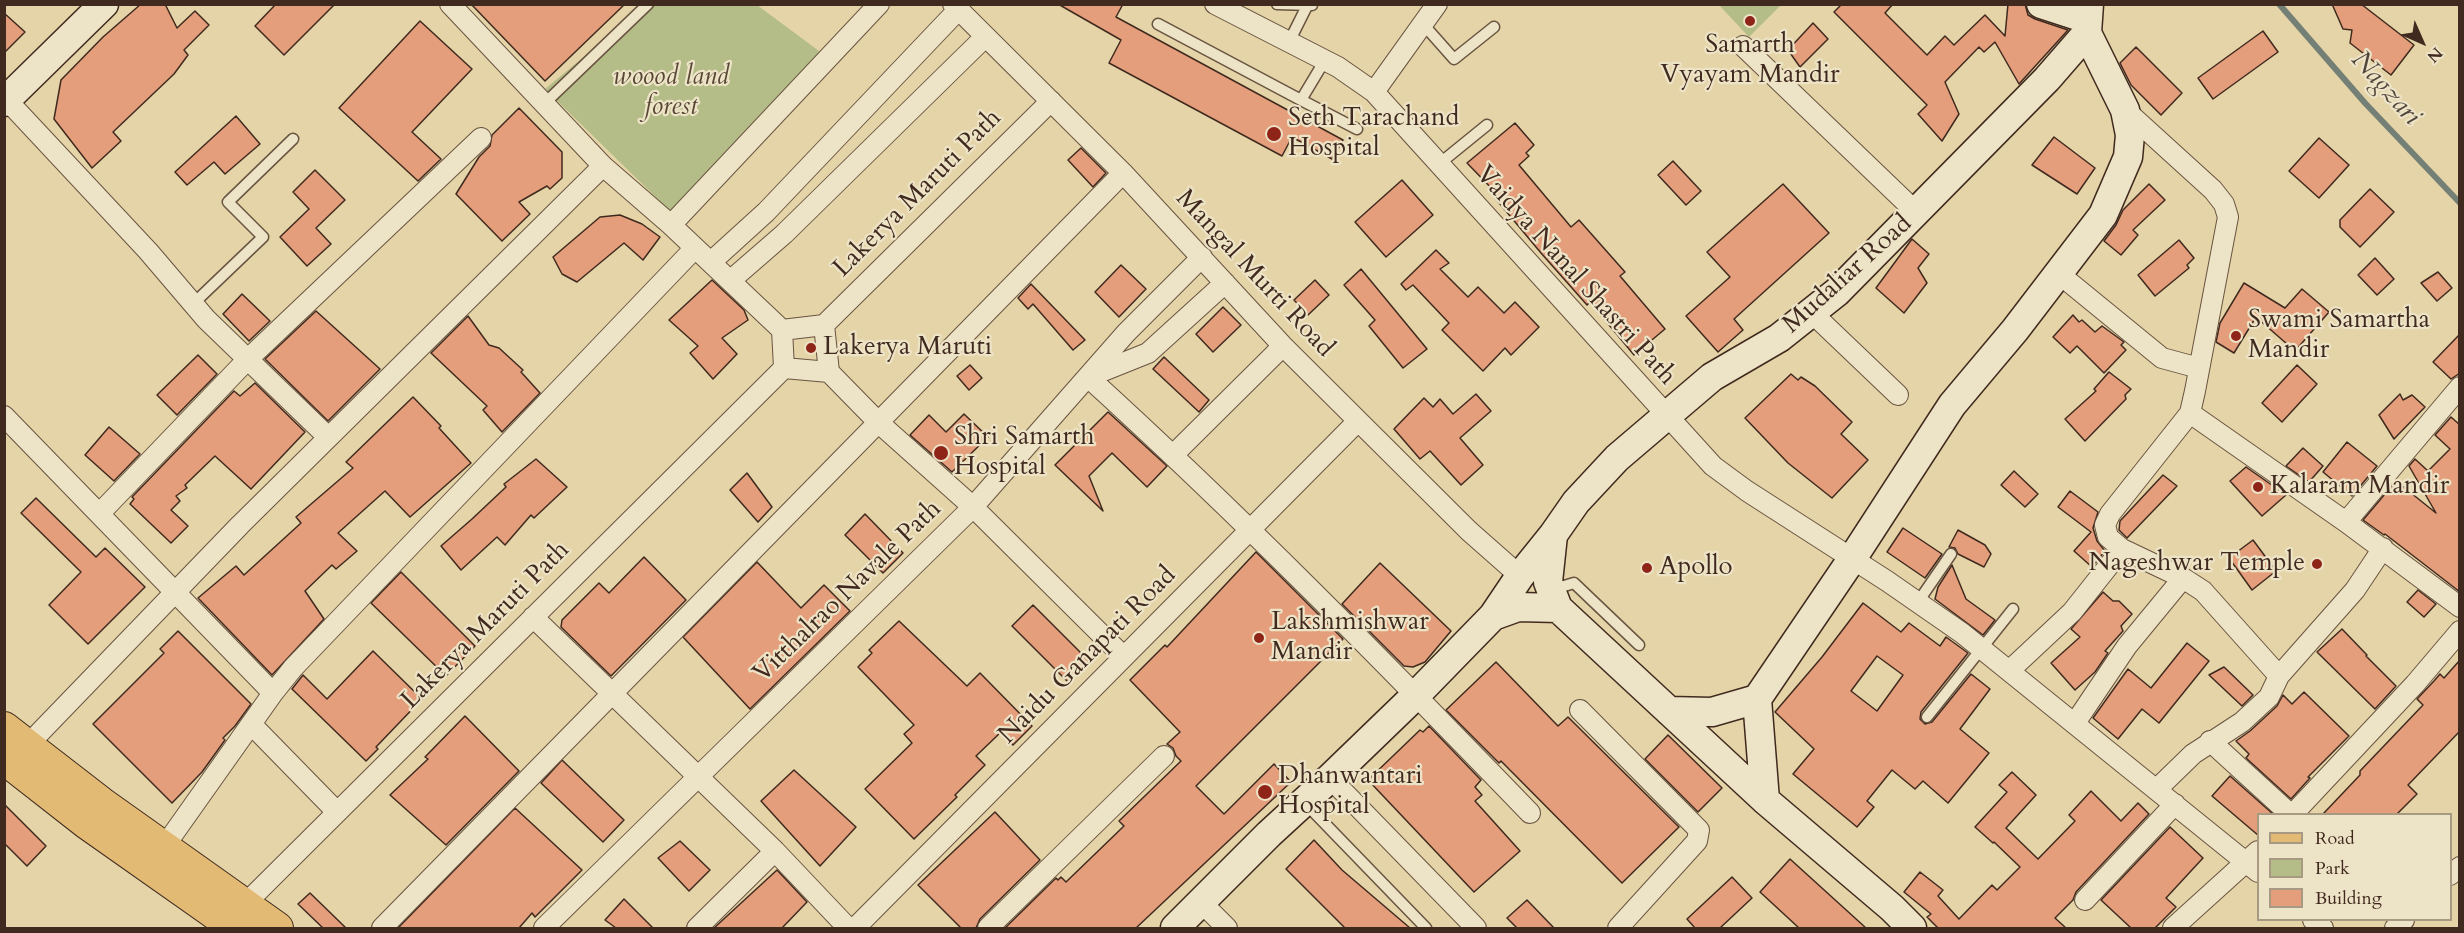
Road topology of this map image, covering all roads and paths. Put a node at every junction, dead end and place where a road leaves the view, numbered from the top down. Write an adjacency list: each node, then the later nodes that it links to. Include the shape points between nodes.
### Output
1 (104, 4): 20 (street)
2 (450, 4): 23 (street)
3 (648, 4): 23 (lane)
4 (879, 4): 33 (street)
5 (1215, 4): 16 (street, Vaidya Nanal Shastri Path)
6 (1277, 4): 9 (lane)
7 (1437, 4): 13 (street)
8 (2041, 4): 11 (street)
9 (1310, 5): 16 (lane)
10 (956, 7): 15 (street, Mangal Murti Road); 36 (street, via 766,212)
11 (2088, 15): 24 (street); 32 (street, Mudaliar Road, via 2047,79)
12 (1158, 24): 21 (lane)
13 (1423, 24): 14 (lane, via 1454,59); 19 (street)
14 (1494, 27)
15 (985, 37): 22 (street, Mangal Murti Road); 38 (street, via 784,234)
16 (1289, 42): 18 (street, Vaidya Nanal Shastri Path)
17 (1743, 46): 32 (street)
18 (1325, 60): 19 (street, Vaidya Nanal Shastri Path); 21 (lane)
19 (1374, 92): 29 (street, Vaidya Nanal Shastri Path)
20 (5, 100): 40 (street, via 148,250)
21 (1301, 100): 26 (lane)
22 (1051, 101): 31 (street, Mangal Murti Road); 42 (street, Lakerya Maruti Path)
23 (545, 103): 30 (street)
24 (2125, 110): 37 (street, via 2130,135 2128,157 2103,215); 47 (street, via 2213,190 2228,217)
25 (1487, 125): 29 (lane)
26 (1357, 129)
27 (481, 138): 45 (street)
28 (293, 139): 40 (lane, via 228,202 263,237)
29 (1438, 164): 54 (street, Vaidya Nanal Shastri Path)
30 (603, 166): 33 (street); 57 (street)
31 (1123, 173): 35 (street, Mangal Murti Road); 56 (street)
32 (1917, 212): 41 (street, Mudaliar Road, via 1837,292)
33 (671, 225): 34 (street)
34 (695, 249): 36 (street); 84 (street)
35 (1202, 257): 39 (street, Mangal Murti Road); 49 (street, Vitthalrao Navale Path)
36 (711, 262): 38 (street)
37 (2058, 273): 47 (street, via 2162,358); 67 (street, via 1952,405)
38 (731, 280): 43 (street)
39 (1225, 283): 44 (street, Mangal Murti Road); 49 (street, via 1148,352)
40 (193, 304): 45 (street)
41 (1811, 312): 51 (street); 54 (street, Mudaliar Road, via 1779,338 1712,377)
42 (824, 325): 43 (street); 48 (street)
43 (783, 330): 46 (street)
44 (1283, 346): 55 (street, Mangal Murti Road); 58 (street)
45 (248, 360): 57 (street); 60 (street)
46 (784, 368): 48 (street); 76 (street, Lakerya Maruti Path)
47 (2199, 368): 52 (street)
48 (829, 372): 56 (street)
49 (1088, 377): 58 (street); 59 (street, Vitthalrao Navale Path)
50 (2460, 387): 61 (street)
51 (1898, 395)
52 (2190, 413): 61 (street); 65 (street, via 2110,514 2105,525 2108,537)
53 (4, 416): 60 (street)
54 (1666, 417): 63 (street, Mudaliar Road, via 1610,465 1576,502); 67 (street, Vaidya Nanal Shastri Path, via 1713,466)
55 (1358, 421): 62 (street, Naidu Ganapati Road); 68 (street, Mangal Murti Road)
56 (879, 423): 59 (street); 83 (street)
57 (328, 437): 70 (street)
58 (1173, 454): 62 (street)
59 (973, 507): 80 (street); 95 (street, Vitthalrao Navale Path)
60 (100, 513): 70 (street)
61 (2346, 522): 64 (street)
62 (1249, 531): 80 (street, Naidu Ganapati Road); 85 (street)
63 (1553, 535): 68 (street, Mudaliar Road); 71 (street, via 1548,582)
64 (2383, 548): 73 (street); 82 (street, via 2355,590)
65 (2122, 549): 69 (street); 81 (street, via 2072,612)
66 (1951, 554): 72 (lane)
67 (1852, 559): 72 (street, Vaidya Nanal Shastri Path); 86 (street)
68 (1520, 576): 75 (street, Mudaliar Road)
69 (2183, 579): 82 (street, via 2203,591); 90 (street, via 2127,646)
70 (176, 590): 84 (street); 93 (street)
71 (1555, 599): 75 (street); 78 (lane, via 1575,583); 88 (street)
72 (1917, 602): 79 (street, Vaidya Nanal Shastri Path)
73 (2460, 607)
74 (2013, 609): 79 (lane)
75 (1493, 616): 85 (street, Mudaliar Road)
76 (533, 617): 83 (street); 101 (street, Lakerya Maruti Path)
77 (2460, 631): 104 (street)
78 (1639, 645)
79 (1982, 648): 81 (street, Vaidya Nanal Shastri Path); 89 (lane)
80 (1124, 657): 116 (street, Naidu Ganapati Road)
81 (2009, 671): 90 (street, Vaidya Nanal Shastri Path)
82 (2279, 676): 92 (street, via 2269,697 2227,734)
83 (610, 692): 95 (street); 112 (street)
84 (273, 693): 91 (street)
85 (1416, 695): 96 (street, Mudaliar Road); 102 (street)
86 (1756, 699): 88 (street, via 1712,712); 98 (street)
87 (1580, 710): 122 (street, via 1699,830 1697,841)
88 (1669, 711): 98 (street)
89 (1928, 717)
90 (2075, 723): 97 (street, Vaidya Nanal Shastri Path)
91 (251, 724): 101 (street); 105 (street)
92 (2210, 741): 97 (street); 103 (street)
93 (11, 749): 105 (main road); 110 (main road, via 87,823)
94 (1164, 756): 117 (street)
95 (699, 777): 106 (street); 113 (street, Vitthalrao Navale Path)
96 (1330, 778): 99 (street, Mudaliar Road); 121 (street)
97 (2157, 789): 100 (street, Vaidya Nanal Shastri Path)
98 (1765, 800): 123 (street)
99 (1303, 802): 109 (street, Mudaliar Road); 120 (lane)
100 (2175, 804): 107 (street, Vaidya Nanal Shastri Path); 108 (street)
101 (337, 812): 110 (street, Lakerya Maruti Path)
102 (1530, 813)
103 (2291, 813)
104 (2293, 813)
105 (164, 847): 110 (main road)
106 (775, 850): 114 (street); 115 (street)
107 (2255, 862): 124 (street)
108 (2085, 900)
109 (1201, 902): 118 (street, Mudaliar Road); 119 (street)
110 (232, 921): 111 (main road)
111 (277, 928)
112 (382, 928)
113 (544, 928)
114 (697, 928)
115 (848, 928)
116 (855, 928)
117 (988, 928)
118 (1175, 928)
119 (1227, 928)
120 (1426, 928)
121 (1476, 928)
122 (1618, 928)
123 (1912, 928)
124 (2174, 928)

